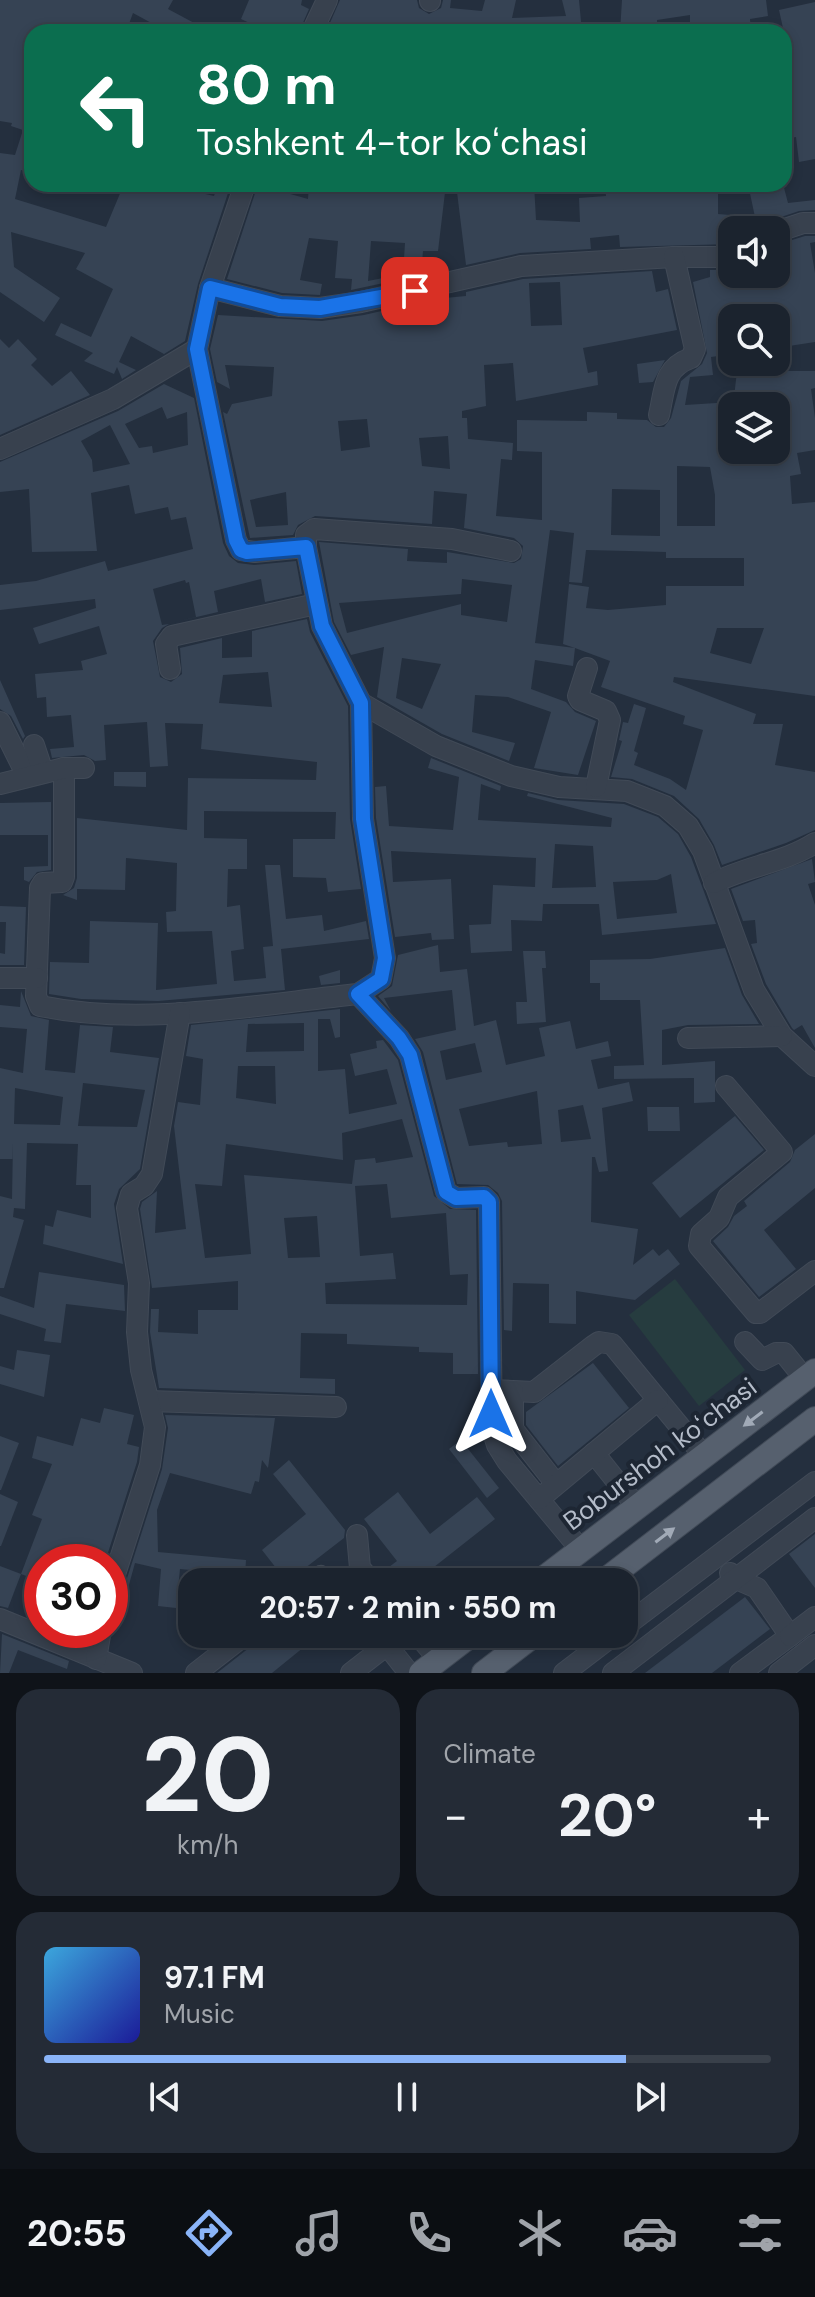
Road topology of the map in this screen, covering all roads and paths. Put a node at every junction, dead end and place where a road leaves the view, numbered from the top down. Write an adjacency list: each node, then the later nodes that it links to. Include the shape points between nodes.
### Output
1 (327, 0): 2 (street)
2 (316, 24)
3 (242, 192): 8 (street)
4 (815, 223): 5 (street)
5 (790, 227)
6 (674, 257): 7 (street); 8 (street, via 521,266 320,308 280,306); 10 (street, via 695,349 691,358 670,370)
7 (718, 257)
8 (210, 288): 9 (street)
9 (197, 349): 11 (street, via 113,399); 12 (street, via 241,550)
10 (659, 415)
11 (0, 449)
12 (306, 547): 13 (street, via 306,535 314,529 452,539); 14 (street)
13 (511, 551)
14 (316, 604): 16 (street, via 172,636 166,644); 17 (street)
15 (587, 668): 22 (street, via 578,696 606,711 610,720)
16 (170, 669)
17 (361, 703): 22 (street, via 436,746 511,776 559,787); 27 (street, via 363,819 385,958 381,979)
18 (0, 722): 20 (street)
19 (34, 745): 20 (street)
20 (35, 774): 21 (street); 26 (street, via 74,768 64,877 40,888)
21 (0, 784)
22 (596, 787): 24 (street, via 627,791 665,806 688,826)
23 (815, 843): 24 (street)
24 (714, 883): 29 (street, via 754,990)
25 (0, 978): 26 (street)
26 (37, 978): 28 (street, via 40,1006 101,1015)
27 (358, 994): 28 (street); 36 (street, via 410,1055 446,1192 489,1202)
28 (180, 1013): 39 (street, via 152,1174 131,1194 127,1208 139,1283 141,1370)
29 (782, 1036): 30 (street); 31 (street)
30 (688, 1038)
31 (815, 1066)
32 (726, 1086): 33 (street, via 782,1152 728,1197 719,1218 701,1234 699,1246 756,1313)
33 (815, 1271)
34 (745, 1342): 35 (street, via 762,1360 784,1353)
35 (810, 1375): 43 (main road, Boburshoh koʻchasi, one-way to 43)
36 (491, 1390): 37 (street); 46 (street, via 497,1445)
37 (513, 1392): 38 (street, via 534,1392 593,1346 606,1342); 45 (street, via 513,1429)
38 (658, 1400): 42 (street); 43 (street)
39 (149, 1401): 40 (street); 50 (street, via 155,1427 150,1465)
40 (336, 1407)
41 (815, 1419): 55 (main road, one-way to 41)
42 (594, 1453): 45 (street); 47 (street)
43 (704, 1456): 47 (main road, Boburshoh koʻchasi)
44 (815, 1482): 52 (street)
45 (556, 1484): 46 (street)
46 (539, 1499): 51 (street)
47 (637, 1507): 51 (main road, Boburshoh koʻchasi)
48 (815, 1518): 56 (street)
49 (357, 1535): 53 (street)
50 (125, 1544)
51 (581, 1550): 54 (main road, Boburshoh koʻchasi)
52 (717, 1557): 56 (street); 57 (street)
53 (360, 1568)
54 (557, 1568)
55 (621, 1568)
56 (734, 1578): 60 (street, via 757,1588); 77 (street)
57 (638, 1616)
58 (815, 1617): 60 (street)
59 (0, 1619): 69 (street)
60 (790, 1636): 78 (street)
61 (815, 1645): 79 (street)
62 (98, 1648): 69 (street)
63 (228, 1648): 72 (street)
64 (374, 1648): 73 (street)
65 (389, 1648): 74 (street)
66 (454, 1648): 70 (main road)
67 (517, 1648): 75 (main road)
68 (597, 1648): 76 (street)
69 (96, 1659): 71 (street)
70 (430, 1666)
71 (132, 1673)
72 (196, 1673)
73 (351, 1673)
74 (409, 1673)
75 (484, 1673)
76 (564, 1673)
77 (613, 1673)
78 (740, 1673)
79 (779, 1673)

